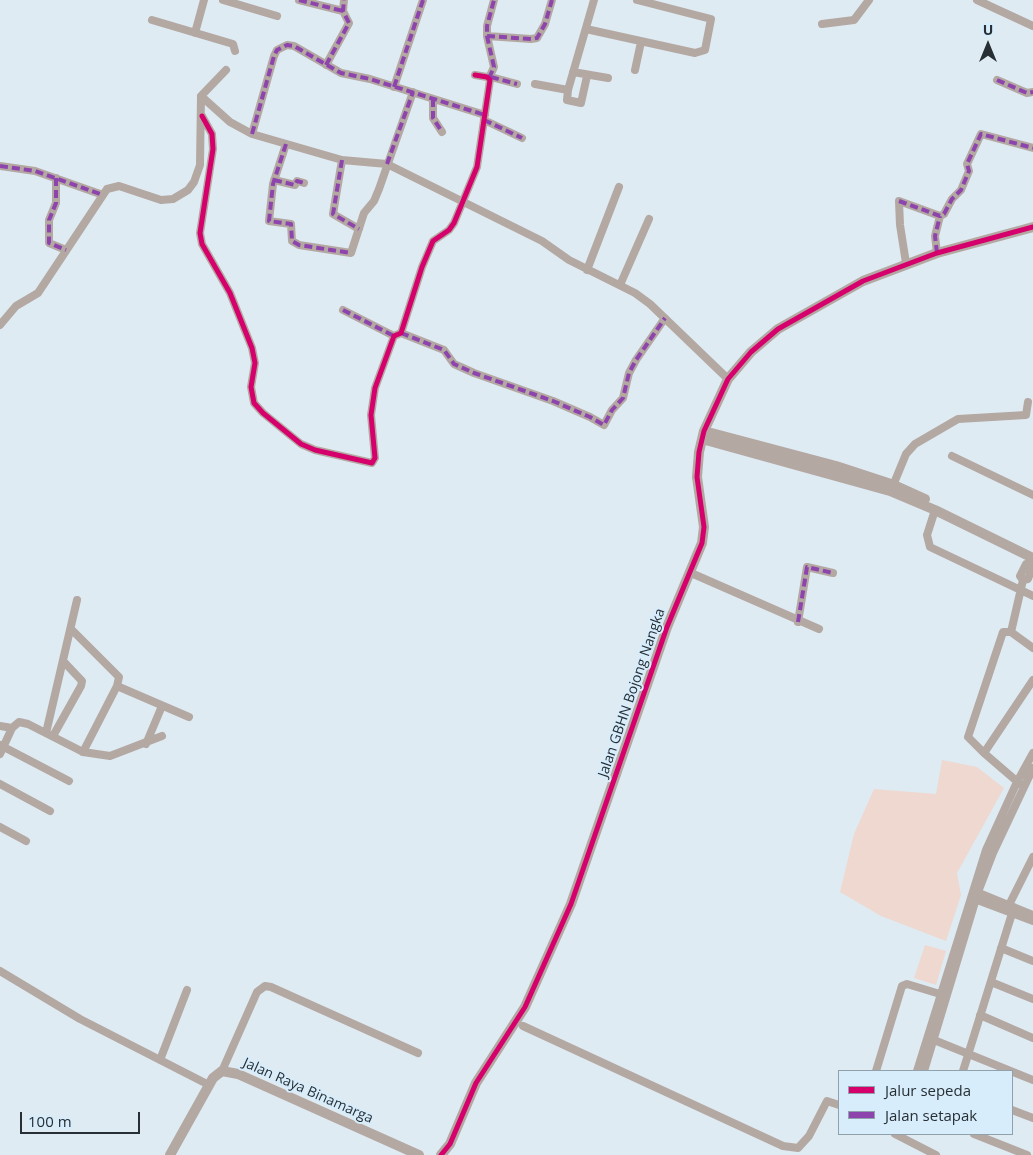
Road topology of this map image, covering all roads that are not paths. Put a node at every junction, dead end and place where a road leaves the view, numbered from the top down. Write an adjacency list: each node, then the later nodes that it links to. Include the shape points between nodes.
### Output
1 (204, 0): 18 (street)
2 (223, 0): 13 (street)
3 (299, 0): 12 (street)
4 (344, 0): 12 (street)
5 (423, 0): 33 (street)
6 (494, 0): 19 (street)
7 (552, 0): 19 (street, via 543,30 537,38)
8 (594, 0): 17 (street)
9 (637, 0): 20 (street, via 711,19 705,50 701,53)
10 (869, 0): 15 (street, via 854,20)
11 (977, 0): 16 (street)
12 (343, 11): 22 (street, via 349,23)
13 (277, 16)
14 (152, 20): 18 (street)
15 (822, 24)
16 (1033, 26)
17 (586, 29): 20 (street); 25 (street)
18 (194, 33): 21 (street, via 233,44)
19 (487, 36): 28 (street, via 494,67)
20 (641, 42): 24 (street)
21 (235, 50)
22 (326, 65): 33 (street, via 341,73); 42 (street, via 294,46 287,45 277,50)
23 (226, 70): 37 (street)
24 (635, 70)
25 (573, 72): 27 (street); 34 (street)
26 (475, 75): 28 (street)
27 (587, 76): 29 (street); 34 (street, via 581,103 567,100)
28 (490, 77): 31 (street); 40 (street)
29 (608, 78)
30 (997, 80): 36 (street)
31 (517, 84)
32 (535, 84): 34 (street)
33 (394, 87): 35 (street)
34 (568, 90)
35 (413, 92): 38 (street); 47 (street)
36 (1033, 92)
37 (201, 96): 39 (street); 42 (street, via 230,122)
38 (433, 99): 40 (street); 41 (street, via 433,118)
39 (202, 116): 53 (street, via 200,165 194,182 181,196 161,200 115,186); 67 (street, via 212,134 213,149 200,233 202,244 230,293 252,348 254,403 300,444 372,463 375,458 372,403)
40 (484, 118): 43 (street); 54 (street, via 477,167)
41 (442, 132)
42 (252, 134): 44 (street)
43 (522, 138)
44 (286, 144): 46 (street); 50 (street)
45 (1033, 148): 55 (street, via 981,134 967,164 969,171 961,190)
46 (342, 160): 47 (street); 58 (street, via 333,214)
47 (387, 164): 54 (street); 58 (street)
48 (0, 166): 49 (street)
49 (56, 178): 53 (street); 59 (street, via 56,203 49,220 49,243)
50 (274, 180): 51 (street); 58 (street, via 269,221 291,224 292,241 299,245 351,253)
51 (304, 183)
52 (620, 187): 62 (street)
53 (103, 195): 59 (street)
54 (464, 201): 62 (street, via 542,241); 67 (street, via 452,226 433,240)
55 (940, 216): 60 (street, via 935,236); 61 (street, via 900,201)
56 (649, 219): 63 (street)
57 (1033, 227): 60 (street, Jalan GBHN Bojong Nangka)
58 (359, 229)
59 (66, 250): 66 (street, via 38,293 16,306)
60 (937, 253): 61 (street, Jalan GBHN Bojong Nangka)
61 (906, 263): 68 (street, Jalan GBHN Bojong Nangka, via 863,281 778,329 751,352)
62 (587, 270): 63 (street)
63 (620, 285): 65 (street)
64 (343, 310): 67 (street)
65 (665, 318): 67 (street, via 636,360 623,398 604,426 553,401 460,367 444,350); 68 (street)
66 (0, 325)
67 (397, 334)
68 (728, 379): 70 (street, Jalan GBHN Bojong Nangka)
69 (1028, 402): 72 (street, via 1026,415 958,419 915,444 906,454)
70 (703, 435): 72 (street, via 836,466); 77 (street, Jalan GBHN Bojong Nangka, via 697,477 704,536)
71 (952, 456): 73 (street)
72 (892, 488): 74 (street); 75 (street, via 937,503)
73 (1033, 495)
74 (935, 510): 76 (street); 79 (street, via 927,535 930,547)
75 (1033, 553)
76 (1032, 560): 79 (street, via 1028,579 1023,580)
77 (690, 573): 82 (street); 143 (street, Jalan GBHN Bojong Nangka, via 664,636 571,904 526,1006 476,1083 450,1144)
78 (833, 573): 82 (street, via 807,566)
79 (1019, 592): 80 (street); 85 (street)
80 (1033, 596)
81 (77, 600): 84 (street)
82 (798, 622): 83 (street)
83 (819, 629)
84 (71, 630): 87 (street); 89 (street, via 117,674)
85 (1011, 632): 86 (street); 99 (street, via 1003,632 968,737)
86 (1033, 648)
87 (64, 662): 94 (street); 94 (street, via 82,681 81,686)
88 (1033, 680): 99 (street)
89 (117, 686): 90 (street); 98 (street)
90 (162, 706): 91 (street); 96 (street)
91 (189, 717)
92 (0, 726): 93 (street)
93 (12, 728): 94 (street, via 23,722); 97 (street)
94 (49, 735): 98 (street)
95 (162, 736): 96 (street)
96 (146, 744): 98 (street, via 110,756)
97 (1, 749): 102 (street)
98 (83, 752)
99 (984, 753): 104 (street)
100 (1033, 753): 104 (street)
101 (1033, 768): 104 (street)
102 (69, 781)
103 (0, 784): 105 (street)
104 (1020, 784): 109 (street, via 986,850)
105 (50, 810)
106 (0, 827): 107 (street)
107 (26, 841)
108 (1033, 856): 110 (street)
109 (974, 895): 110 (street); 118 (street); 122 (street)
110 (1012, 908): 111 (street); 112 (street); 113 (street)
111 (1033, 915)
112 (1033, 921)
113 (1001, 948): 114 (street); 116 (street)
114 (1033, 961)
115 (0, 970): 126 (street, via 80,1019)
116 (991, 982): 119 (street); 120 (street)
117 (188, 990): 126 (street)
118 (940, 994): 122 (street); 127 (street, via 907,984 902,986)
119 (1033, 999)
120 (980, 1015): 123 (street); 124 (street)
121 (523, 1026): 136 (street, via 783,1146 798,1148 809,1136 827,1101)
122 (930, 1038): 124 (street); 128 (street); 129 (street)
123 (1033, 1038)
124 (969, 1052): 130 (street); 131 (street)
125 (418, 1053): 132 (street, via 265,986 257,992)
126 (160, 1060): 135 (street)
127 (876, 1070)
128 (917, 1070)
129 (924, 1070)
130 (963, 1070)
131 (1010, 1070)
132 (222, 1071): 135 (street, Jalan Raya Binamarga); 142 (street, Jalan Raya Binamarga, via 238,1074)
133 (1013, 1071): 134 (street)
134 (1033, 1080)
135 (209, 1085): 141 (street, Jalan Raya Binamarga)
136 (838, 1105)
137 (1013, 1110): 138 (street)
138 (1033, 1118)
139 (897, 1135): 144 (street)
140 (977, 1135): 145 (street)
141 (170, 1155)
142 (419, 1155)
143 (441, 1155)
144 (936, 1155)
145 (1027, 1155)

